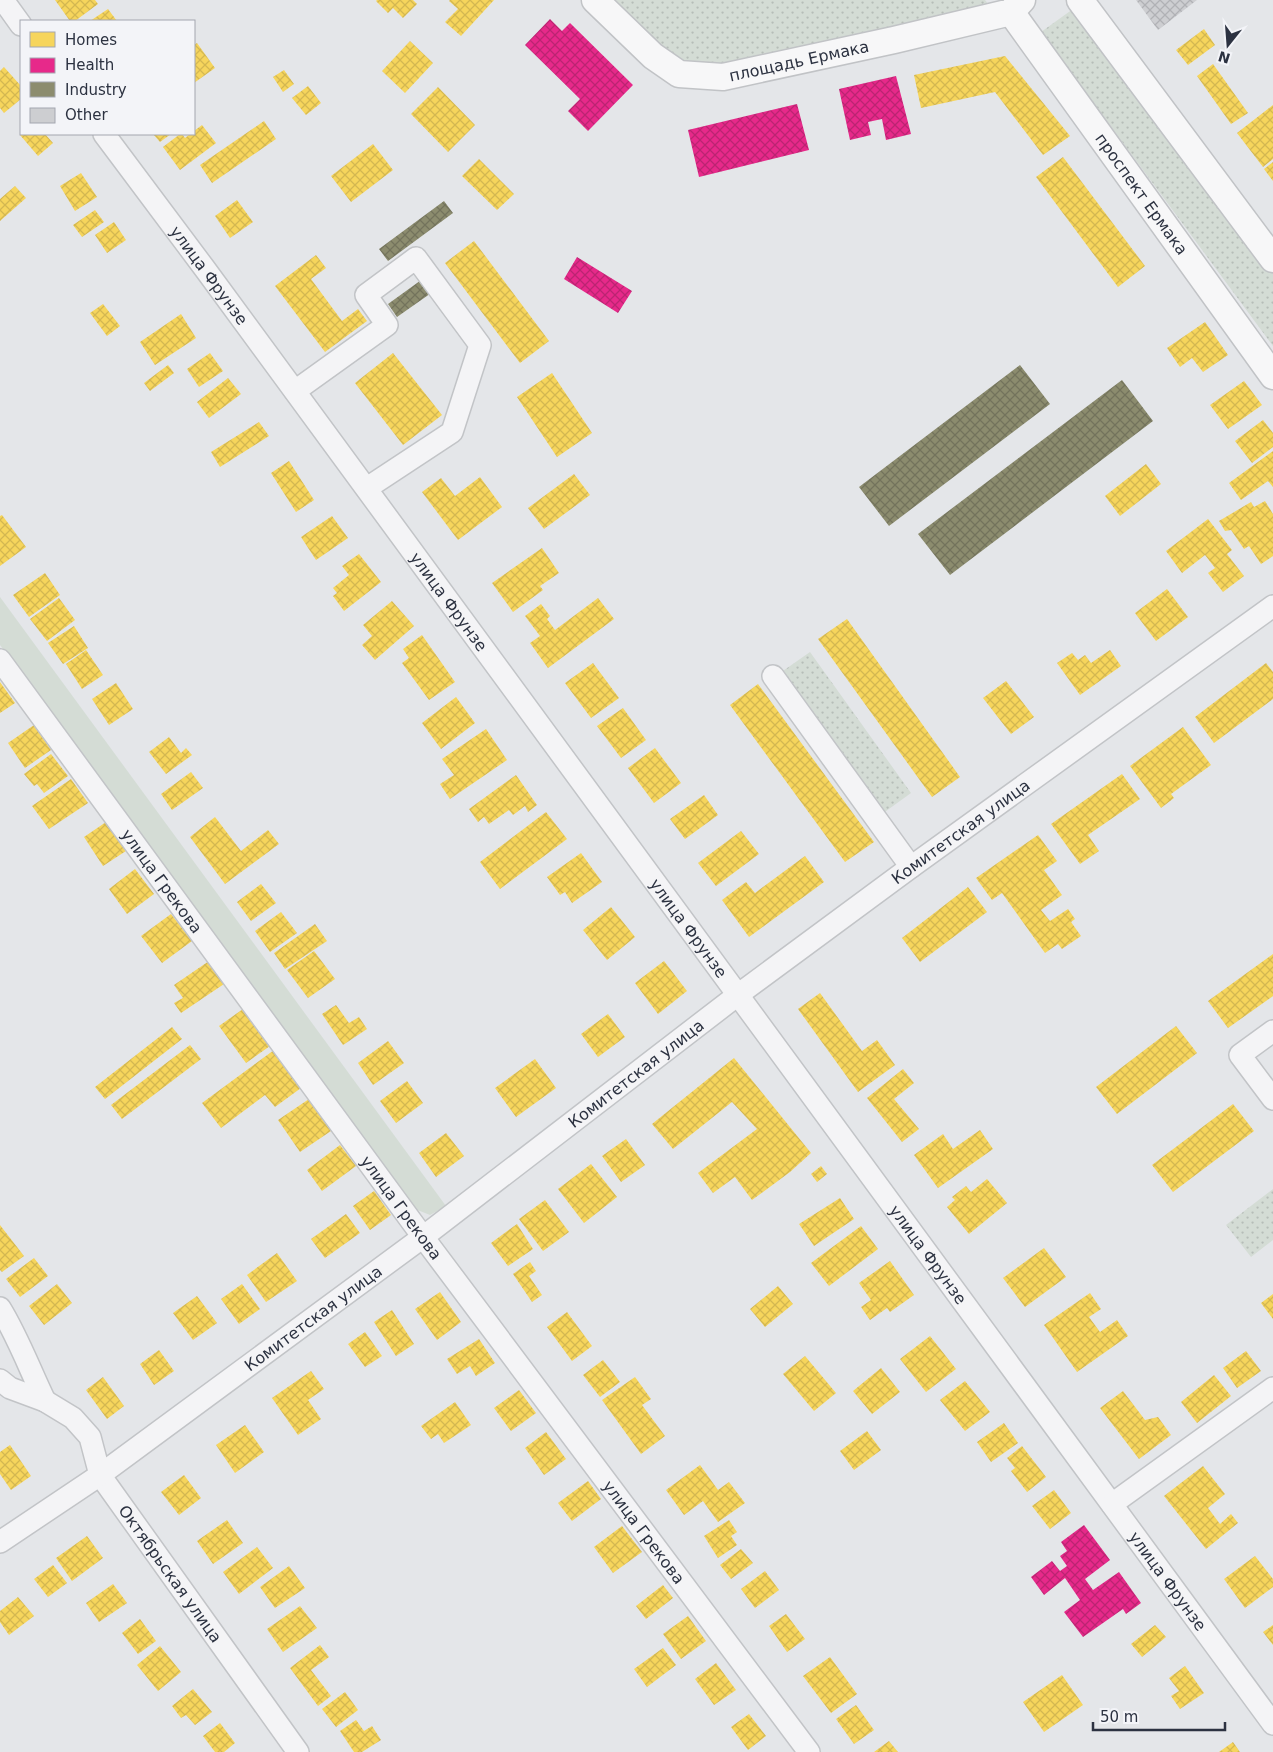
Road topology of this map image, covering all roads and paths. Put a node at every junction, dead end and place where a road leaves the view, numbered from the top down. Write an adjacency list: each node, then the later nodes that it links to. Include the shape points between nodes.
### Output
1 (3, 0): 5 (street)
2 (595, 0): 4 (main road, площадь Ермака, via 653,56 679,74 723,77 894,40)
3 (1080, 0): 7 (main road)
4 (1017, 6): 8 (main road, проспект Ермака)
5 (20, 24)
6 (105, 135): 9 (street, улица Фрунзе)
7 (1273, 259)
8 (1273, 376)
9 (295, 391): 10 (street, улица Фрунзе); 10 (street, via 388,325 366,295 416,258 480,345 452,432)
10 (367, 488): 15 (street, улица Фрунзе)
11 (1273, 606): 14 (street, Комитетская улица)
12 (0, 660): 18 (street, улица Грекова)
13 (773, 676): 14 (street)
14 (911, 866): 15 (street, Комитетская улица)
15 (739, 994): 18 (street, Комитетская улица); 24 (street, улица Фрунзе)
16 (1273, 1031): 17 (street, via 1240,1055)
17 (1273, 1099)
18 (423, 1236): 23 (street, Комитетская улица); 28 (street, улица Грекова)
19 (0, 1308): 22 (street)
20 (0, 1380): 22 (street, Октябрьская улица, via 10,1388)
21 (1273, 1388): 24 (street)
22 (46, 1401): 23 (street, Октябрьская улица, via 73,1418 90,1437)
23 (100, 1475): 25 (street, Комитетская улица); 27 (street, Октябрьская улица)
24 (1112, 1504): 26 (street, улица Фрунзе)
25 (0, 1542)
26 (1273, 1724)
27 (298, 1752)
28 (808, 1752)

